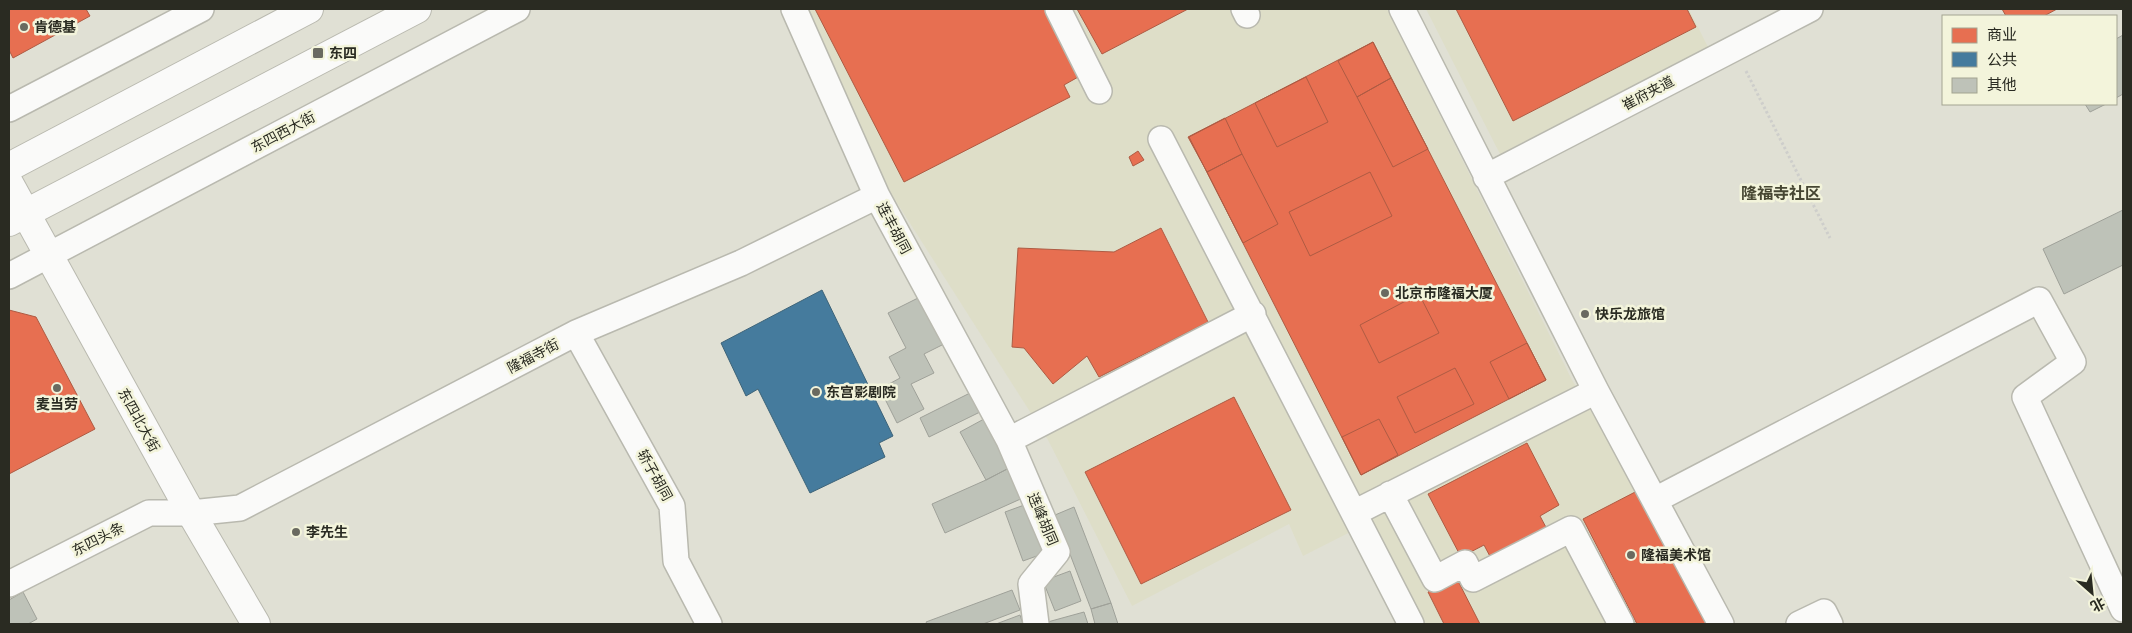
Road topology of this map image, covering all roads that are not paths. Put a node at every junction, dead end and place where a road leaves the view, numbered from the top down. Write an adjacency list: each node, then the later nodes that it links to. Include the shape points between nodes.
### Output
1 (201, 9): 10 (street)
2 (309, 9): 12 (main road)
3 (417, 9): 16 (main road)
4 (517, 9): 17 (street, 东四西大街)
5 (794, 9): 15 (street, 连丰胡同)
6 (1058, 9): 9 (street)
7 (1402, 9): 13 (street)
8 (1810, 9): 13 (street, 崔府夹道)
9 (1099, 90)
10 (9, 109)
11 (1161, 138): 19 (street)
12 (9, 167)
13 (1486, 178): 21 (street)
14 (9, 182): 16 (main road, 东四北大街)
15 (877, 196): 20 (street, 隆福寺街, via 741,263); 22 (street, 连丰胡同)
16 (17, 217): 17 (main road, 东四北大街)
17 (48, 256): 18 (street, 东四西大街); 25 (main road, 东四北大街)
18 (9, 276)
19 (1253, 314): 22 (street); 26 (street)
20 (576, 333): 25 (street, 隆福寺街, via 240,508); 30 (street, 轿子胡同, via 672,506 676,561)
21 (1596, 391): 23 (street); 24 (street)
22 (1009, 440): 31 (street, 连峰胡同, via 1057,552 1031,584)
23 (1390, 494): 26 (street); 33 (street, via 1435,579 1466,563 1473,579 1571,530)
24 (1655, 500): 28 (street, via 2039,300 2073,362 2025,397); 34 (street)
25 (191, 513): 27 (street, 东四头条, via 149,512); 29 (main road, 东四北大街)
26 (1354, 513): 32 (street)
27 (9, 584)
28 (2123, 609)
29 (256, 624)
30 (709, 624)
31 (1036, 624)
32 (1411, 624)
33 (1621, 624)
34 (1721, 624)
35 (1799, 624): 36 (street, via 1824,612)
36 (1830, 624)

